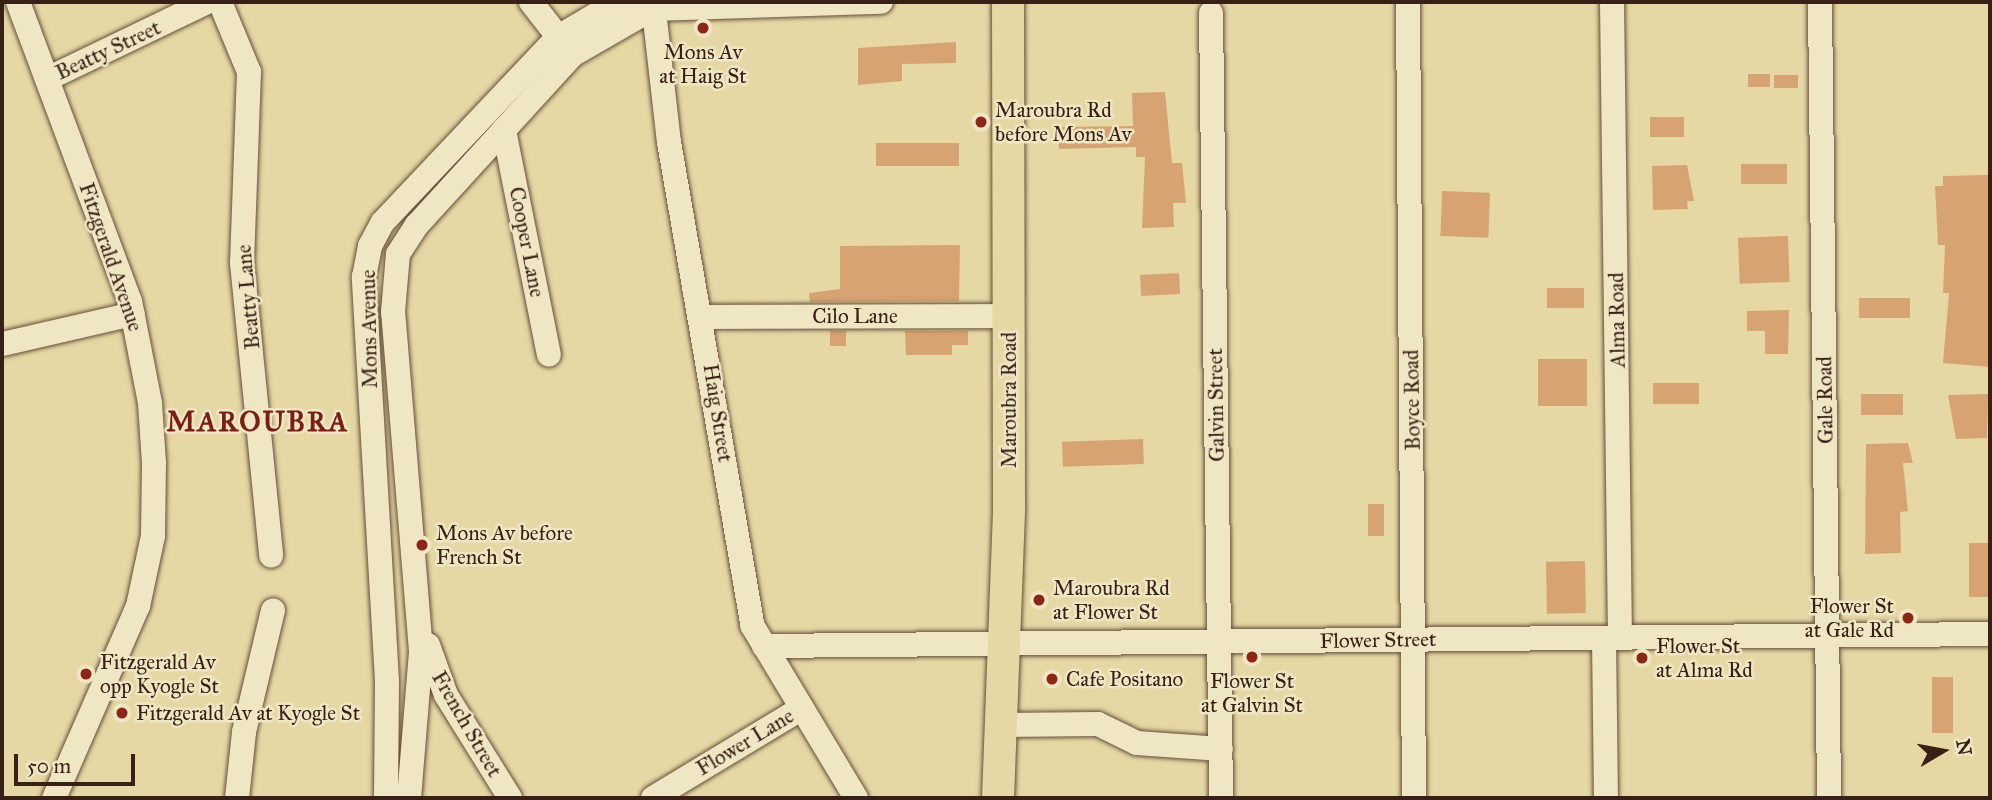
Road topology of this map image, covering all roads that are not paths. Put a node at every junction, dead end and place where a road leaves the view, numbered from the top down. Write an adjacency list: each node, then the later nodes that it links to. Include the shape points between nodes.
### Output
1 (18, 2): 14 (street, Fitzgerald Avenue)
2 (207, 2): 14 (street, Beatty Street)
3 (220, 2): 21 (street, Beatty Lane, via 249,72 242,263)
4 (531, 2): 13 (street)
5 (881, 2): 10 (street, Mons Avenue)
6 (1008, 2): 17 (main road, Maroubra Road)
7 (1408, 2): 27 (street, Boyce Road)
8 (1612, 2): 26 (street, Alma Road)
9 (1820, 2): 25 (street, Gale Road)
10 (814, 3): 11 (street, Mons Avenue)
11 (652, 6): 13 (street, Mons Avenue, via 626,3 604,10); 18 (street, Haig Street, via 669,142)
12 (1211, 13): 28 (street, Galvin Street)
13 (565, 46): 15 (street, Mons Avenue); 36 (street, Mons Avenue, via 399,202 370,246 365,301 387,681)
14 (47, 79): 16 (street, Fitzgerald Avenue)
15 (504, 130): 20 (street, Cooper Lane); 22 (street, Mons Avenue, via 417,225 398,254 392,279 405,496)
16 (134, 314): 19 (street); 34 (street, Fitzgerald Avenue, via 150,403 153,536 138,606)
17 (1008, 316): 18 (street, Cilo Lane); 29 (main road, Maroubra Road)
18 (701, 317): 30 (street, Haig Street, via 752,625)
19 (2, 344)
20 (549, 355)
21 (271, 556)
22 (419, 607): 37 (street, Mons Avenue, via 420,673); 38 (street, French Street, via 438,678)
23 (274, 610): 35 (street, via 244,732)
24 (1990, 634): 25 (street, Flower Street)
25 (1828, 635): 26 (street, Flower Street); 45 (street, Gale Road)
26 (1612, 638): 27 (street, Flower Street); 44 (street, Alma Road)
27 (1413, 639): 28 (street, Flower Street); 43 (street, Boyce Road)
28 (1220, 642): 29 (street, Flower Street); 33 (street, Galvin Street)
29 (1004, 643): 30 (street, Flower Street); 32 (main road, Maroubra Road)
30 (764, 646): 31 (street, Haig Street)
31 (802, 708): 39 (street, Flower Lane); 40 (street, Haig Street)
32 (1000, 725): 33 (street, via 1098,724 1137,743); 41 (main road, Maroubra Road)
33 (1221, 749): 42 (street, Galvin Street)
34 (54, 798)
35 (237, 798)
36 (386, 798)
37 (409, 798)
38 (510, 798)
39 (653, 798)
40 (856, 798)
41 (998, 798)
42 (1221, 798)
43 (1414, 798)
44 (1606, 798)
45 (1829, 798)

